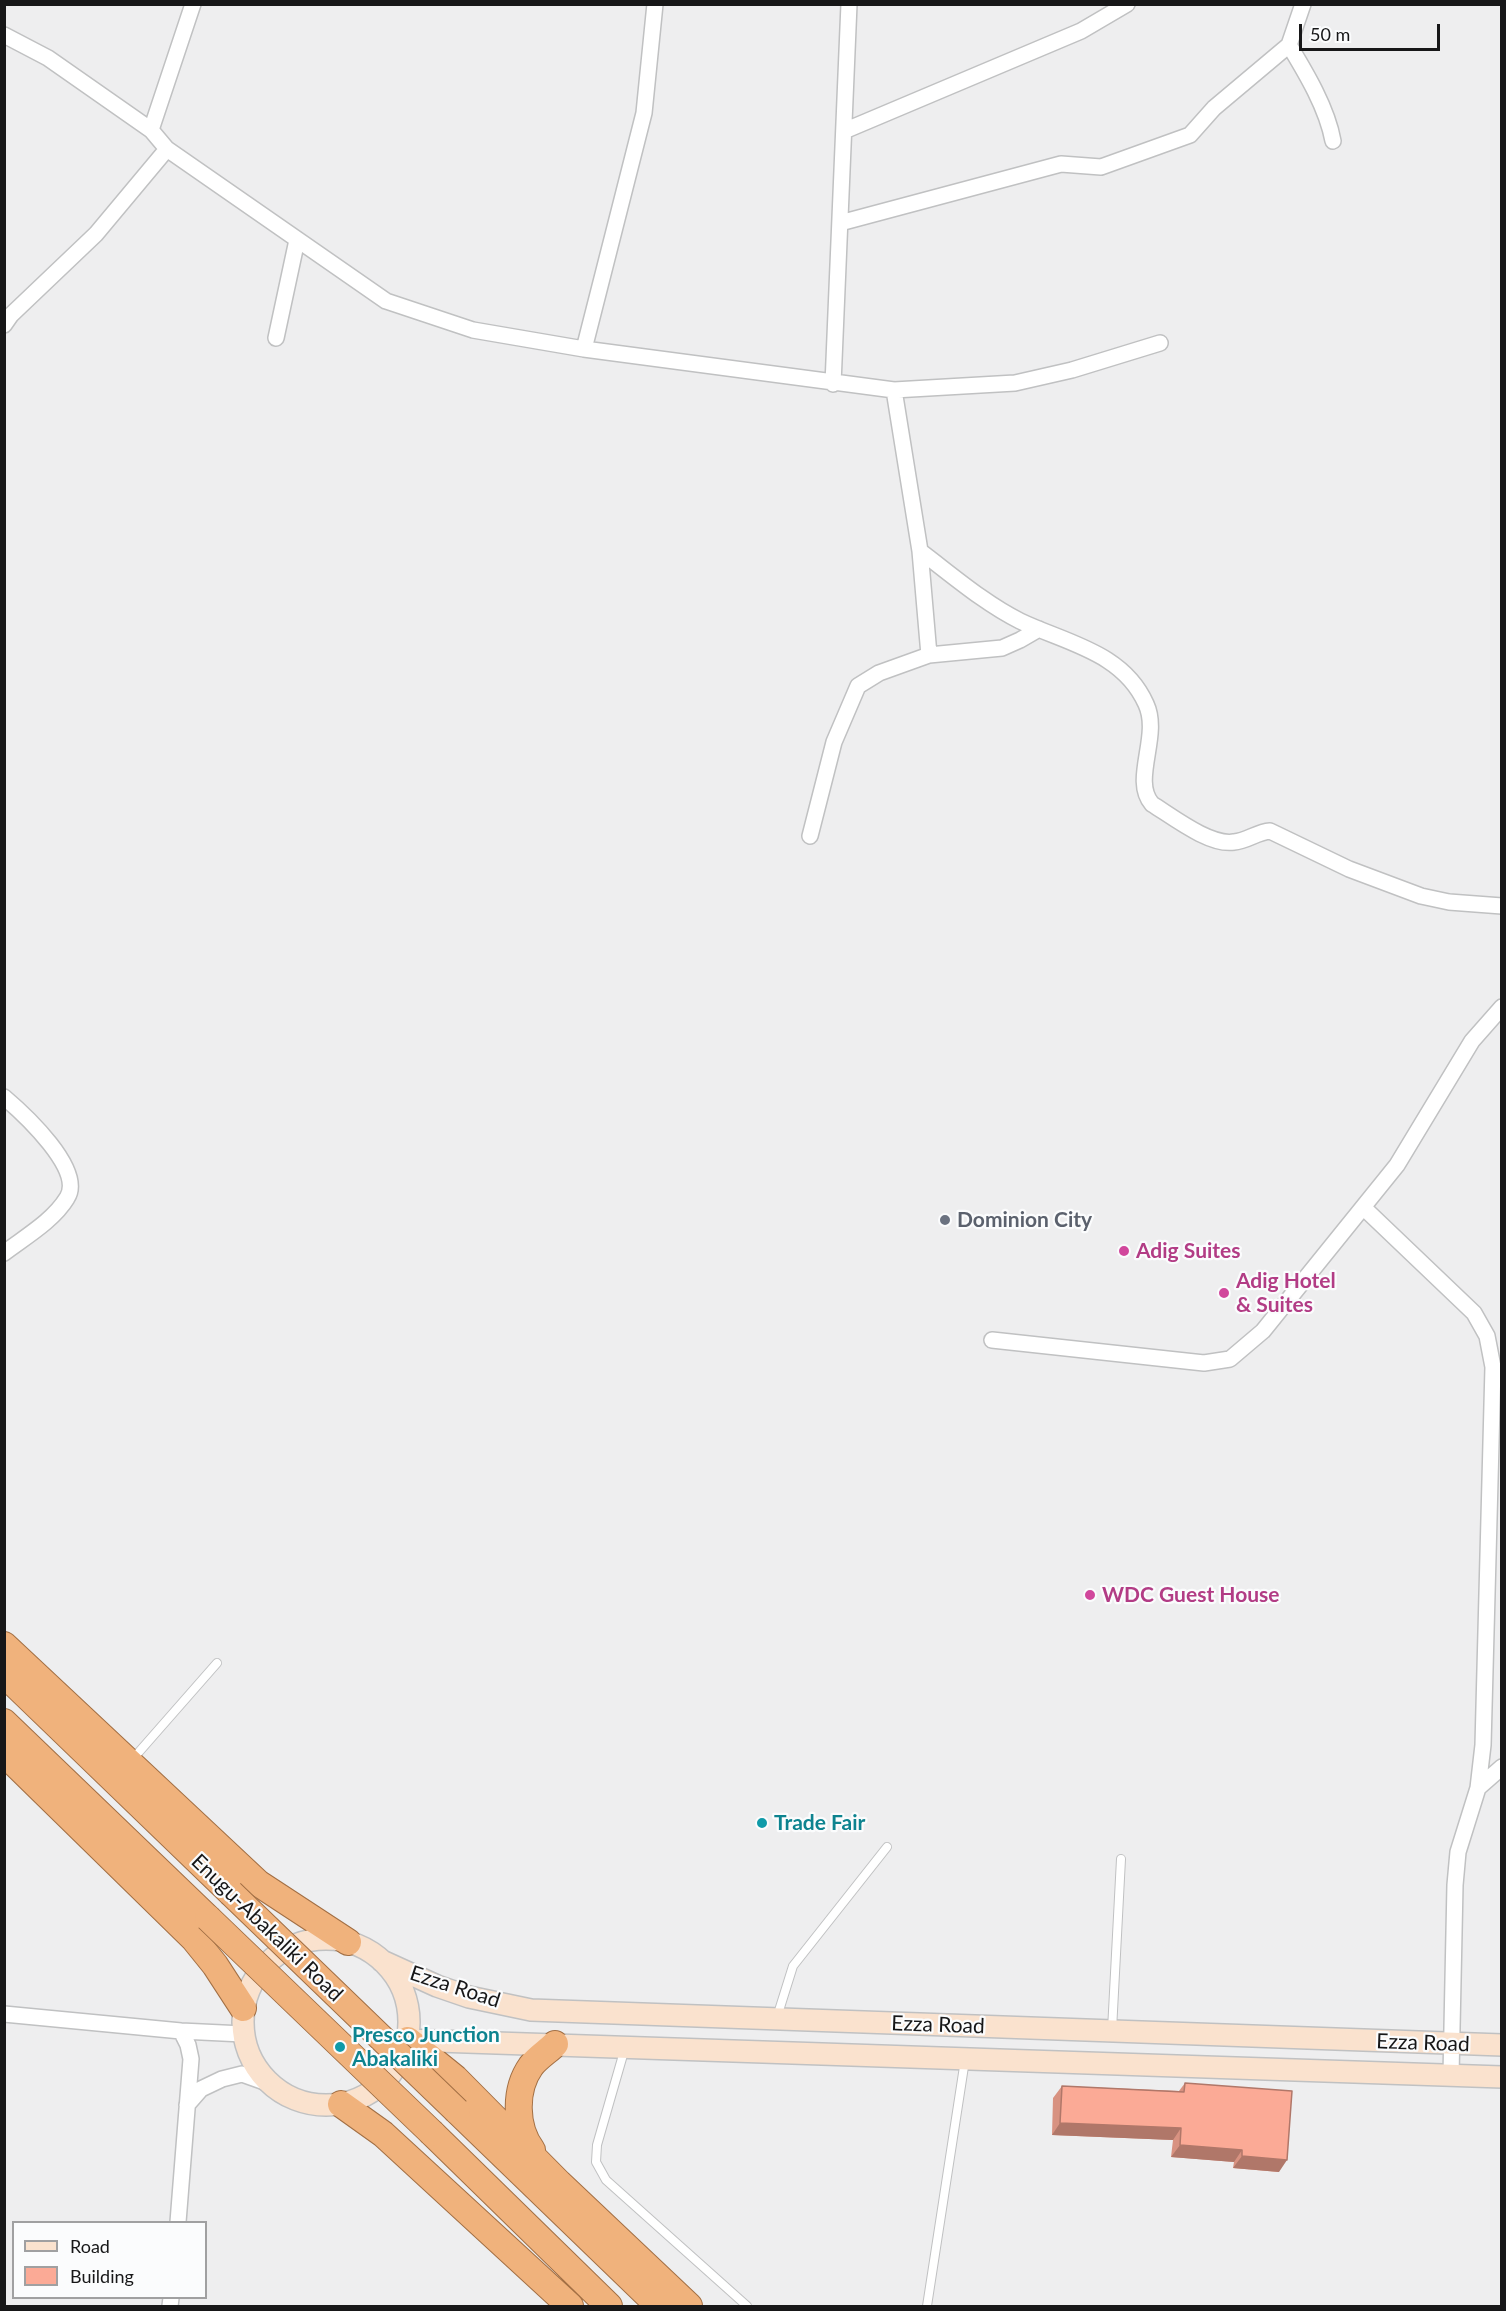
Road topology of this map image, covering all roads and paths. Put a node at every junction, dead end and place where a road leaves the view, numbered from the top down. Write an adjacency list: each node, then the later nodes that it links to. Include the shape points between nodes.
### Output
1 (193, 4): 8 (street)
2 (655, 4): 17 (street, via 644,113)
3 (849, 4): 9 (street)
4 (1127, 4): 9 (street, via 1081,31)
5 (1303, 4): 7 (street)
6 (4, 35): 8 (street, via 48,58)
7 (1289, 45): 10 (street, via 1321,106); 12 (street, via 1214,108 1190,135 1177,141 1107,166 1061,164)
8 (151, 130): 11 (street)
9 (844, 132): 12 (street)
10 (1333, 141)
11 (167, 149): 13 (street); 14 (street, via 96,234)
12 (840, 223): 18 (street)
13 (297, 240): 15 (street); 17 (street, via 386,301 473,330)
14 (4, 325)
15 (276, 338)
16 (1160, 343): 19 (street, via 1015,383)
17 (584, 349): 18 (street)
18 (833, 384): 19 (street)
19 (894, 390): 20 (street)
20 (920, 551): 21 (street, via 974,592); 22 (street)
21 (1040, 629): 22 (street, via 1002,648); 24 (street, via 1106,658 1130,678 1147,704 1152,726 1143,786 1152,804 1208,837 1224,842 1270,831 1349,869 1421,896)
22 (929, 655): 23 (street, via 879,673 858,687 834,742)
23 (810, 836)
24 (1502, 906)
25 (1502, 1007): 27 (street, via 1472,1041 1397,1165)
26 (4, 1097): 28 (street, via 28,1118 61,1158 70,1179 69,1196 57,1211)
27 (1364, 1208): 29 (street, via 1263,1331 1230,1359 1204,1364); 37 (street, via 1474,1313 1487,1336 1491,1356 1483,1745)
28 (4, 1253)
29 (992, 1340)
30 (4, 1645): 35 (highway)
31 (217, 1663): 35 (lane)
32 (4, 1674): 63 (highway, Enugu-Abakaliki Road, bridge)
33 (4, 1722): 62 (highway, bridge)
34 (4, 1753): 42 (highway, via 194,1939)
35 (130, 1762): 40 (highway, via 258,1883)
36 (1502, 1767): 37 (street)
37 (1478, 1788): 50 (street, via 1458,1852)
38 (887, 1847): 44 (lane, via 793,1966)
39 (1121, 1859): 46 (lane)
40 (348, 1942): 41 (main road); 42 (main road, via 314,1940 281,1952 263,1966)
41 (382, 1960): 44 (main road, Ezza Road, via 436,1986 531,2010); 48 (main road, via 394,1974 408,2005)
42 (243, 2007): 47 (main road)
43 (4, 2014): 45 (street)
44 (776, 2019): 46 (main road, Ezza Road)
45 (182, 2031): 47 (street); 58 (street, via 191,2059)
46 (1112, 2031): 50 (main road, Ezza Road)
47 (243, 2034): 56 (main road, via 257,2070)
48 (408, 2040): 49 (main road, Ezza Road); 57 (main road, via 394,2069 371,2092); 59 (highway, via 455,2078)
49 (555, 2044): 52 (main road, Ezza Road); 59 (highway, via 531,2066 520,2091 518,2112 521,2131)
50 (1451, 2044): 51 (main road, Ezza Road); 54 (street)
51 (1502, 2045)
52 (625, 2046): 53 (main road, Ezza Road); 65 (lane, via 597,2145 596,2162 606,2180)
53 (965, 2058): 54 (main road, Ezza Road); 66 (lane)
54 (1450, 2075): 55 (main road, Ezza Road)
55 (1502, 2077)
56 (270, 2084): 57 (main road, via 291,2098 316,2105); 58 (street, via 242,2074 222,2079 201,2089)
57 (341, 2104): 61 (highway, via 383,2134)
58 (187, 2105): 60 (street)
59 (559, 2183): 64 (highway)
60 (178, 2221)
61 (570, 2307)
62 (609, 2307)
63 (659, 2307)
64 (689, 2307)
65 (747, 2307)
66 (927, 2307)

